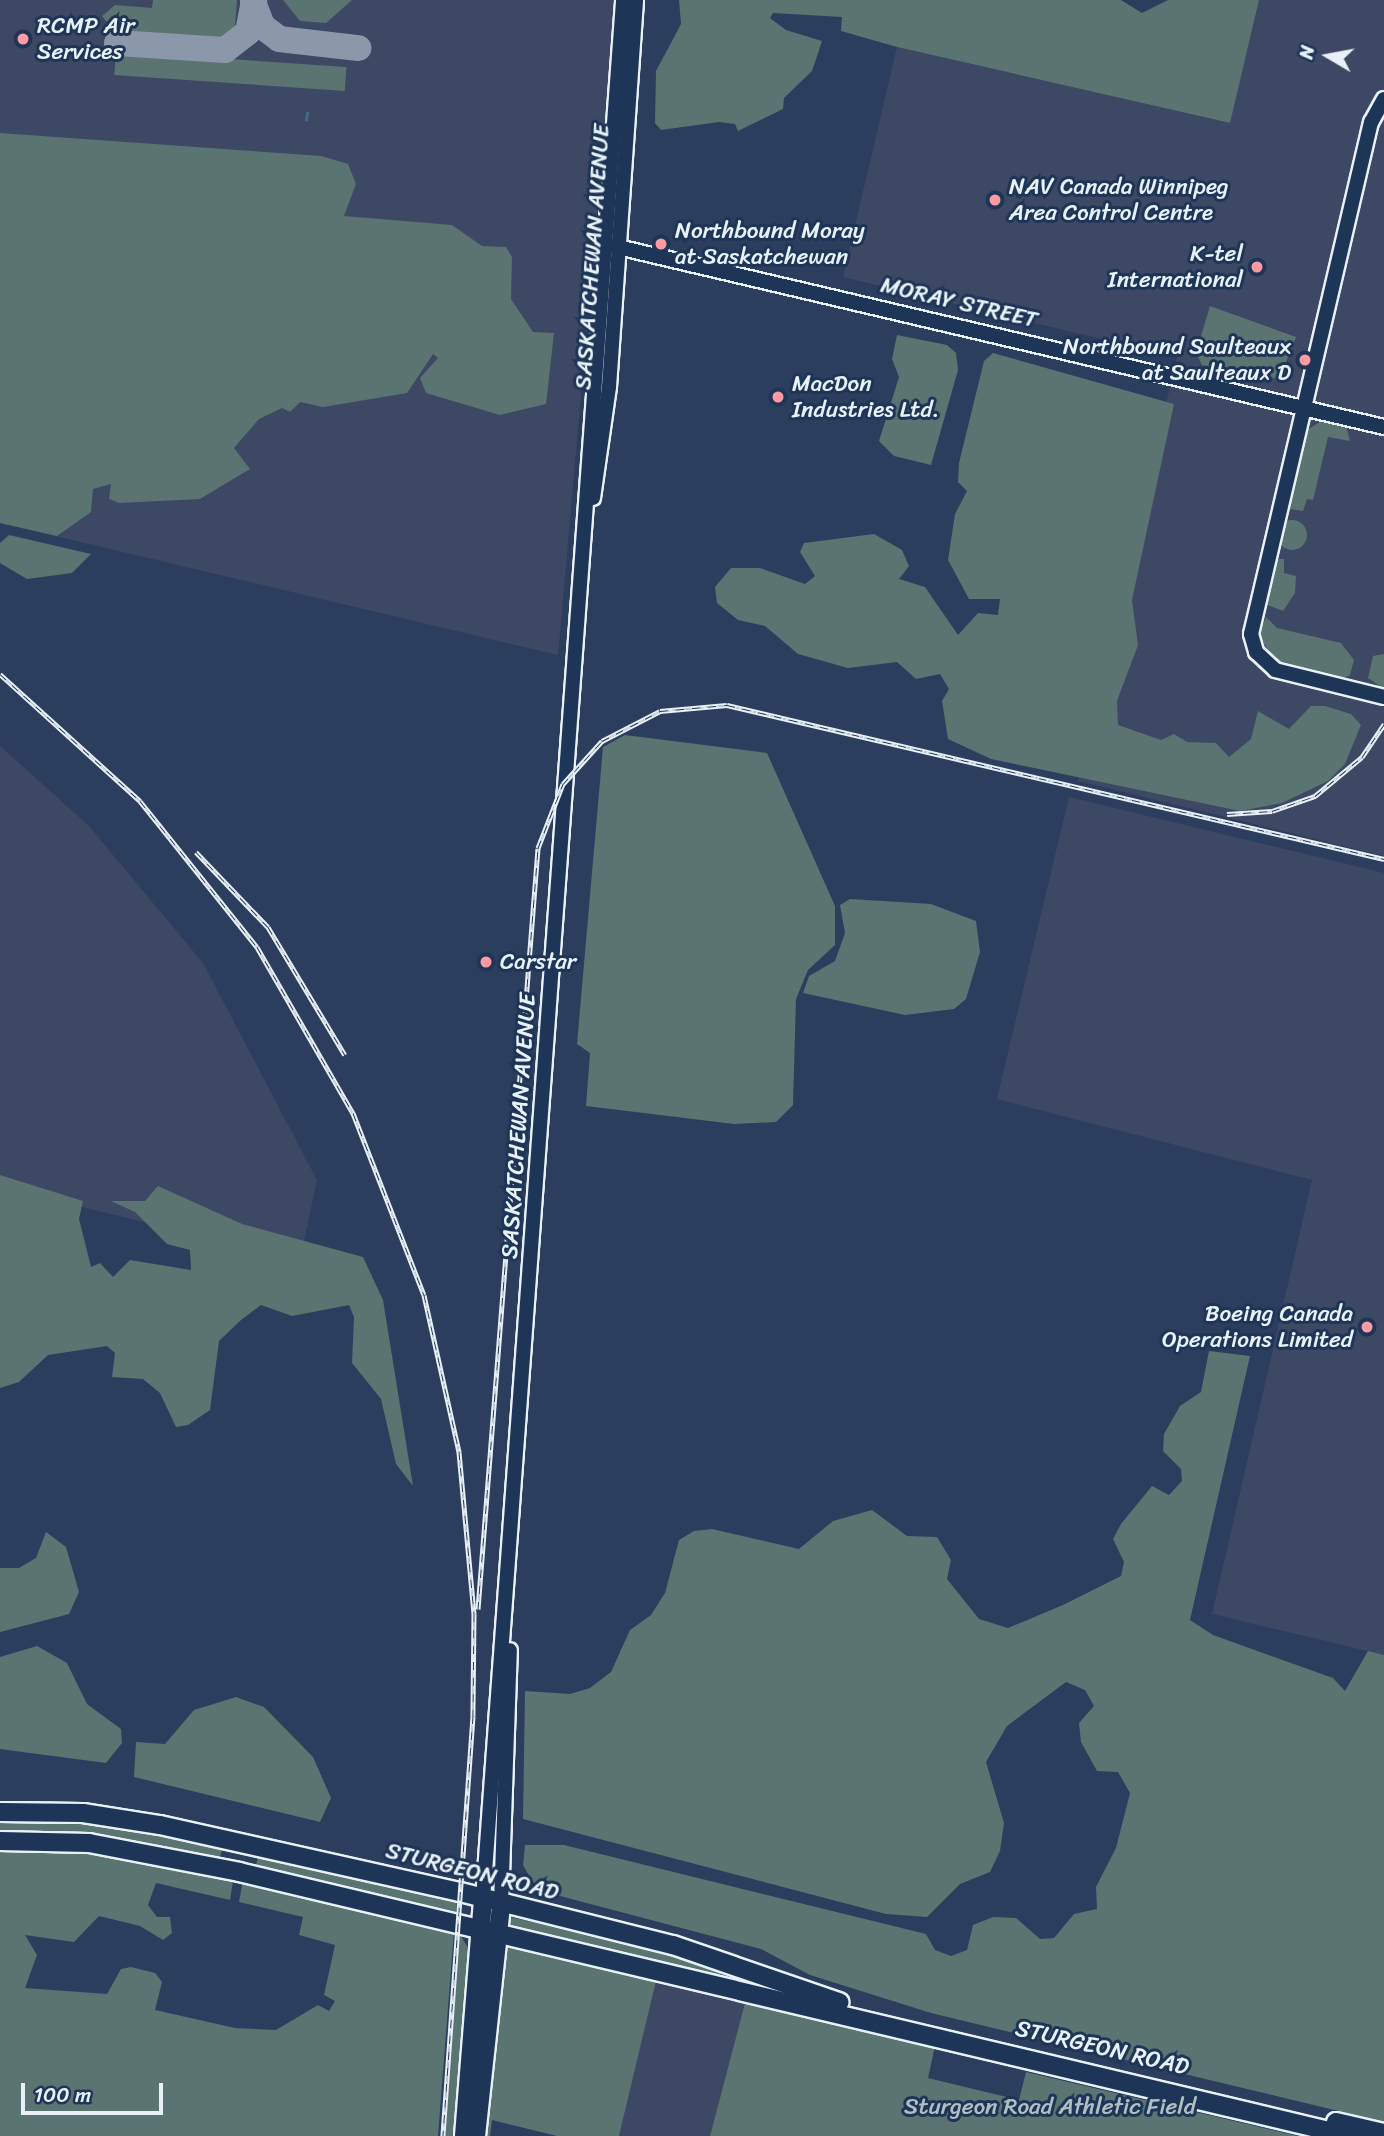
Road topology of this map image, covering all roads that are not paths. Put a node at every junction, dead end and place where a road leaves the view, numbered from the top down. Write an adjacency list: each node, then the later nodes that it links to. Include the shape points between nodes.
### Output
1 (623, 0): 4 (street, SASKATCHEWAN AVENUE)
2 (636, 0): 4 (street, SASKATCHEWAN AVENUE)
3 (1384, 99): 5 (street, via 1371,122)
4 (612, 245): 5 (street, MORAY STREET); 8 (street, SASKATCHEWAN AVENUE, via 609,387 589,516)
5 (1304, 408): 6 (street, MORAY STREET); 7 (street, via 1252,622 1253,644 1275,670)
6 (1384, 427)
7 (1384, 697)
8 (508, 1614): 11 (street, SASKATCHEWAN AVENUE); 12 (street, SASKATCHEWAN AVENUE)
9 (0, 1812): 11 (main road, STURGEON ROAD, via 83,1813 160,1825)
10 (0, 1841): 13 (main road, STURGEON ROAD, via 115,1846)
11 (483, 1899): 12 (main road, STURGEON ROAD); 13 (main road, SASKATCHEWAN AVENUE)
12 (501, 1904): 13 (main road, SASKATCHEWAN AVENUE); 14 (main road, STURGEON ROAD, via 673,1945)
13 (489, 1928): 14 (main road, STURGEON ROAD); 17 (main road, SASKATCHEWAN AVENUE); 18 (main road, SASKATCHEWAN AVENUE)
14 (922, 2031): 15 (main road, STURGEON ROAD)
15 (1270, 2114): 16 (main road, STURGEON ROAD); 19 (main road, STURGEON ROAD)
16 (1384, 2133)
17 (464, 2136)
18 (475, 2136)
19 (1350, 2136)

